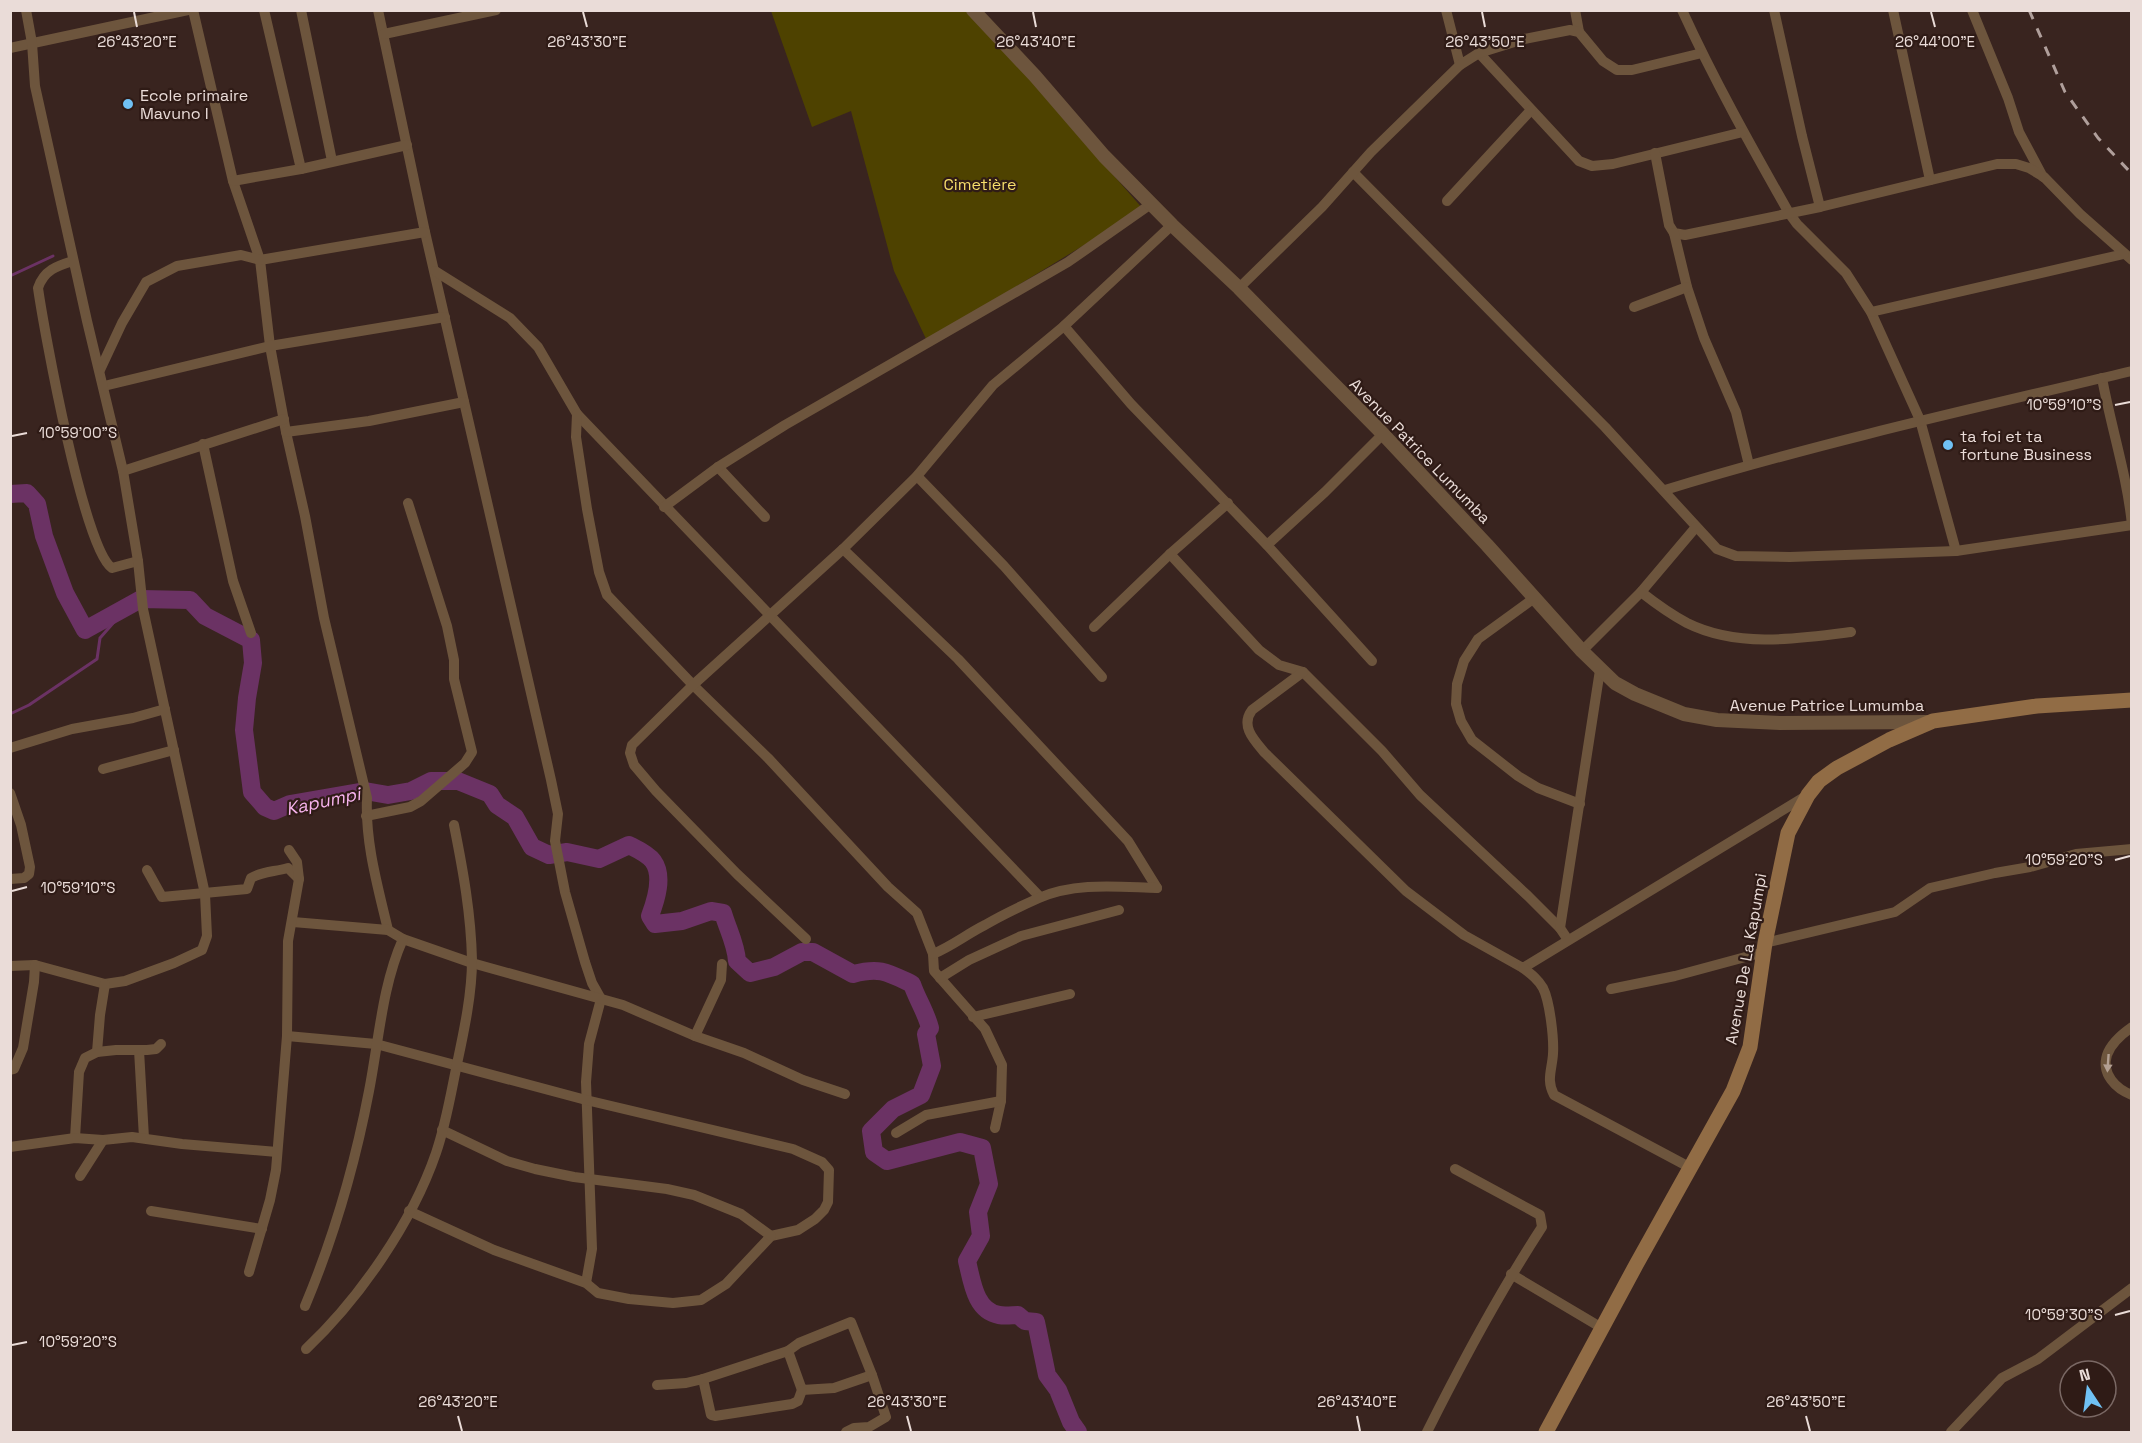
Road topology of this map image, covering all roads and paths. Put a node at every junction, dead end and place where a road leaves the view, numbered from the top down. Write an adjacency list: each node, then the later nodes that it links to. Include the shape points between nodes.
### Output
1 (26, 10): 17 (street)
2 (188, 10): 17 (street)
3 (193, 10): 31 (street)
4 (264, 10): 27 (street)
5 (301, 10): 26 (street)
6 (378, 10): 16 (street)
7 (496, 10): 16 (street)
8 (973, 10): 33 (street, Avenue Patrice Lumumba)
9 (1446, 10): 21 (street)
10 (1575, 10): 15 (street)
11 (1682, 10): 20 (street)
12 (1774, 10): 34 (street)
13 (1893, 10): 30 (street)
14 (1972, 10): 29 (street, via 2019,132)
15 (1579, 32): 19 (street, via 1559,31); 20 (street, via 1603,61 1617,70)
16 (384, 34): 24 (street)
17 (32, 43): 18 (street); 41 (street, via 35,86)
18 (10, 48)
19 (1479, 53): 21 (street); 22 (street)
20 (1702, 53): 23 (street)
21 (1460, 65): 28 (street)
22 (1531, 110): 25 (street, via 1579,160 1592,166); 32 (street)
23 (1743, 132): 25 (street); 35 (street)
24 (407, 145): 26 (street); 37 (street)
25 (1655, 153): 38 (street, via 1669,225)
26 (332, 161): 27 (street)
27 (301, 169): 31 (street)
28 (1353, 172): 44 (street); 65 (street)
29 (2044, 177): 30 (street, via 2016,164 1997,164); 39 (street)
30 (1930, 180): 34 (street)
31 (233, 181): 40 (street)
32 (1447, 201)
33 (1151, 204): 36 (street, Avenue Patrice Lumumba); 62 (street, via 1068,262)
34 (1820, 207): 35 (street)
35 (1789, 213): 38 (street); 46 (street, via 1846,273)
36 (1173, 225): 44 (street, Avenue Patrice Lumumba); 48 (street)
37 (425, 232): 40 (street); 42 (street)
38 (1674, 233): 43 (street)
39 (2128, 257): 46 (street)
40 (260, 260): 49 (street); 50 (street, via 241,255 177,266 146,282)
41 (73, 261): 50 (street); 75 (street, via 46,273 38,288 55,390 80,489 105,564 112,568)
42 (435, 271): 47 (street); 55 (street, via 510,318 538,347)
43 (1687, 287): 45 (street); 61 (street, via 1736,412)
44 (1239, 288): 59 (street, Avenue Patrice Lumumba)
45 (1634, 307)
46 (1871, 312): 57 (street)
47 (445, 317): 49 (street); 54 (street)
48 (1064, 326): 64 (street, via 993,385); 67 (street, via 1131,404)
49 (270, 346): 53 (street); 56 (street)
50 (100, 370): 53 (street)
51 (2132, 372): 52 (street)
52 (2102, 378): 57 (street); 73 (street, via 2132,525)
53 (104, 386): 63 (street)
54 (464, 402): 58 (street); 124 (street, via 558,814 555,841 561,870 585,962)
55 (577, 414): 68 (street); 87 (street, via 576,437 587,509 607,595)
56 (284, 419): 58 (street); 60 (street)
57 (1920, 420): 61 (street); 73 (street)
58 (286, 432): 97 (street, via 324,618 367,798)
59 (1383, 434): 71 (street); 77 (street, Avenue Patrice Lumumba)
60 (203, 444): 63 (street); 81 (street, via 233,581)
61 (1749, 465): 65 (street)
62 (718, 467): 68 (street); 69 (street)
63 (123, 471): 75 (street)
64 (916, 476): 72 (street); 86 (street, via 1004,566)
65 (1665, 490): 70 (street)
66 (408, 503): 97 (street, via 447,626 454,678 472,752 421,801)
67 (1228, 503): 71 (street); 74 (street)
68 (664, 507): 78 (street)
69 (765, 517)
70 (1696, 527): 73 (street, via 1717,549 1736,556); 76 (street)
71 (1267, 545): 83 (street)
72 (843, 549): 78 (street); 105 (street, via 958,659 1128,841 1157,888 1081,887)
73 (1956, 551)
74 (1170, 554): 79 (street); 85 (street, via 1259,650 1280,665)
75 (138, 561): 89 (street, via 143,609)
76 (1641, 592): 80 (street, via 1689,624 1721,634 1766,640); 82 (street)
77 (1533, 599): 82 (street, Avenue Patrice Lumumba); 96 (street, via 1478,639 1464,661 1456,704 1472,740 1538,788)
78 (769, 616): 87 (street); 105 (street)
79 (1094, 627)
80 (1851, 632)
81 (251, 633)
82 (1582, 651): 84 (street, Avenue Patrice Lumumba)
83 (1372, 661)
84 (1600, 670): 90 (street, Avenue Patrice Lumumba, via 1615,683 1658,705 1717,720); 96 (street)
85 (1303, 672): 108 (street, via 1420,795); 119 (street, via 1251,710 1246,725 1252,737 1406,891 1464,935)
86 (1102, 677)
87 (693, 685): 111 (street, via 632,745 634,765 737,874); 114 (street, via 917,913)
88 (2132, 700): 90 (main road, Avenue De La Kapumpi, via 2037,706)
89 (165, 709): 91 (street, via 72,729); 92 (street)
90 (1933, 722): 95 (main road, Avenue De La Kapumpi, via 1837,768)
91 (10, 748)
92 (174, 750): 93 (street); 104 (street)
93 (103, 769)
94 (10, 792): 102 (street, via 30,867 24,878)
95 (1808, 795): 112 (street); 113 (main road, Avenue De La Kapumpi, via 1788,833)
96 (1580, 804): 108 (street)
97 (366, 816): 109 (street, via 371,859)
98 (453, 825): 115 (street, via 463,869)
99 (2132, 849): 113 (street, via 2076,854 1930,888 1896,912)
100 (289, 850): 103 (street, via 297,862)
101 (147, 870): 104 (street, via 162,897)
102 (10, 879)
103 (299, 879): 104 (street, via 288,868 262,871 251,878 247,889); 107 (street)
104 (205, 894): 121 (street, via 207,936 202,950 125,981)
105 (1040, 897): 114 (street)
106 (1119, 910): 120 (street, via 1021,936)
107 (293, 922): 109 (street); 127 (street, via 288,942)
108 (1560, 928): 112 (street)
109 (388, 930): 110 (street)
110 (403, 939): 115 (street); 130 (street, via 389,980)
111 (806, 939)
112 (1568, 940): 119 (street)
113 (1765, 948): 122 (street, via 1675,976); 147 (main road, Avenue De La Kapumpi, via 1750,1047 1733,1091)
114 (933, 954): 120 (street, via 934,971)
115 (472, 963): 124 (street); 133 (street)
116 (722, 964): 128 (street, via 721,980)
117 (35, 965): 118 (street); 121 (street); 134 (street, via 23,1047)
118 (10, 966)
119 (1523, 968): 147 (street, via 1545,994 1553,1053 1549,1077 1554,1095)
120 (940, 978): 125 (street)
121 (105, 984): 132 (street)
122 (1611, 989)
123 (1070, 994): 125 (street)
124 (601, 999): 128 (street); 137 (street, via 589,1044)
125 (973, 1017): 138 (street, via 985,1029 1002,1065)
126 (2132, 1027): 136 (street, one-way to 136, via 2117,1038 2107,1056 2107,1072 2114,1085)
127 (287, 1036): 130 (street); 146 (street)
128 (695, 1036): 135 (street)
129 (161, 1044): 131 (street, via 156,1049)
130 (376, 1044): 133 (street); 159 (street, via 339,1214)
131 (138, 1050): 132 (street); 143 (street)
132 (97, 1052): 142 (street, via 85,1059 79,1072)
133 (456, 1066): 137 (street); 140 (street)
134 (10, 1070)
135 (845, 1094)
136 (2132, 1095)
137 (586, 1100): 150 (street); 154 (street, via 793,1149 822,1162 830,1170 824,1210 798,1230)
138 (1001, 1101): 139 (street); 141 (street, via 926,1115)
139 (995, 1128)
140 (442, 1130): 150 (street, via 507,1161); 152 (street, via 426,1178)
141 (896, 1133)
142 (75, 1138): 144 (street); 145 (street)
143 (144, 1138): 144 (street); 146 (street)
144 (103, 1140): 149 (street)
145 (10, 1147)
146 (277, 1152): 153 (street)
147 (1691, 1168): 160 (main road, Avenue De La Kapumpi)
148 (1455, 1169): 156 (street, via 1540,1215 1542,1227)
149 (80, 1176)
150 (589, 1178): 154 (street, via 694,1195 741,1214); 157 (street, via 592,1249)
151 (151, 1211): 153 (street)
152 (409, 1211): 157 (street, via 494,1250); 161 (street, via 352,1298)
153 (262, 1229): 155 (street)
154 (771, 1236): 157 (street, via 726,1284 701,1300 673,1303 628,1299 598,1293)
155 (249, 1272)
156 (1511, 1274): 160 (street); 168 (street)
157 (586, 1282)
158 (2132, 1288): 170 (street, via 2038,1359 2002,1378)
159 (304, 1306)
160 (1602, 1328): 169 (main road, Avenue De La Kapumpi)
161 (306, 1349)
162 (788, 1351): 163 (street, via 851,1322); 164 (street); 166 (street)
163 (872, 1375): 166 (street, via 834,1388); 167 (street, via 886,1417 869,1427)
164 (703, 1379): 165 (street); 166 (street, via 708,1408 716,1416 792,1404 798,1401)
165 (657, 1385)
166 (802, 1390)
167 (846, 1432)
168 (1427, 1432)
169 (1546, 1432)
170 (1952, 1432)

